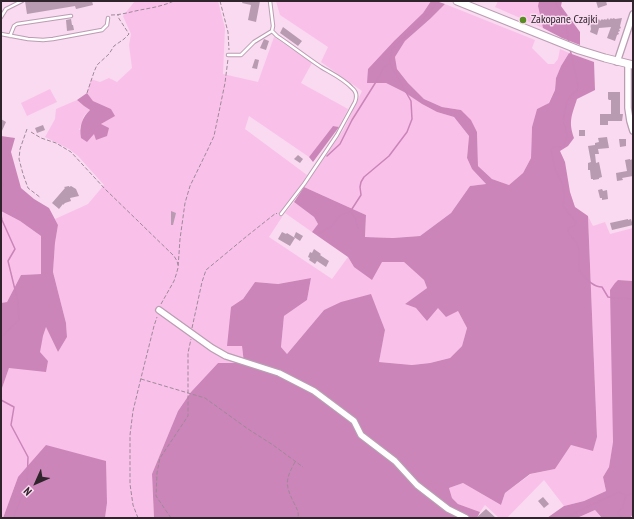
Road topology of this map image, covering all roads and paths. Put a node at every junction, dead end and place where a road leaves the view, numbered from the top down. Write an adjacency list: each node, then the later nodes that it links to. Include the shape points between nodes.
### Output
1 (22, 1): 9 (lane, via 6,10)
2 (174, 1): 7 (path)
3 (220, 1): 14 (path, via 228,32)
4 (270, 1): 11 (lane)
5 (457, 1): 15 (street, via 579,50)
6 (633, 14): 15 (street)
7 (118, 15): 10 (path, via 108,14); 17 (path, via 129,34 114,46 98,65)
8 (71, 16): 13 (lane, via 17,24)
9 (1, 18)
10 (108, 18): 13 (lane, via 108,25 102,30 83,34 43,40)
11 (272, 31): 14 (lane, via 254,42 241,55); 22 (lane, via 353,88 357,97 336,135)
12 (1, 34): 13 (lane)
13 (10, 36)
14 (228, 55): 23 (path, via 214,136 187,197)
15 (617, 62): 16 (street)
16 (631, 65): 19 (street, via 628,108)
17 (88, 93)
18 (27, 129): 21 (path, via 19,159 28,188)
19 (633, 131)
20 (30, 132): 23 (path, via 71,152 174,256)
21 (41, 198)
22 (282, 214): 25 (path, via 276,213 206,270)
23 (178, 268): 24 (path)
24 (159, 310): 25 (street); 26 (path)
25 (191, 334): 27 (path, via 188,353); 33 (street, via 226,356 279,372 314,391 354,421 361,435 395,461 417,485 448,509)
26 (140, 378): 27 (path); 30 (path, via 130,435 130,484)
27 (188, 392): 28 (path, via 205,398); 31 (path, via 188,416 160,458 157,474 156,496)
28 (296, 462): 29 (path); 32 (path, via 289,473 287,485 299,513)
29 (303, 467)
30 (138, 518)
31 (171, 518)
32 (298, 518)
33 (466, 518)

